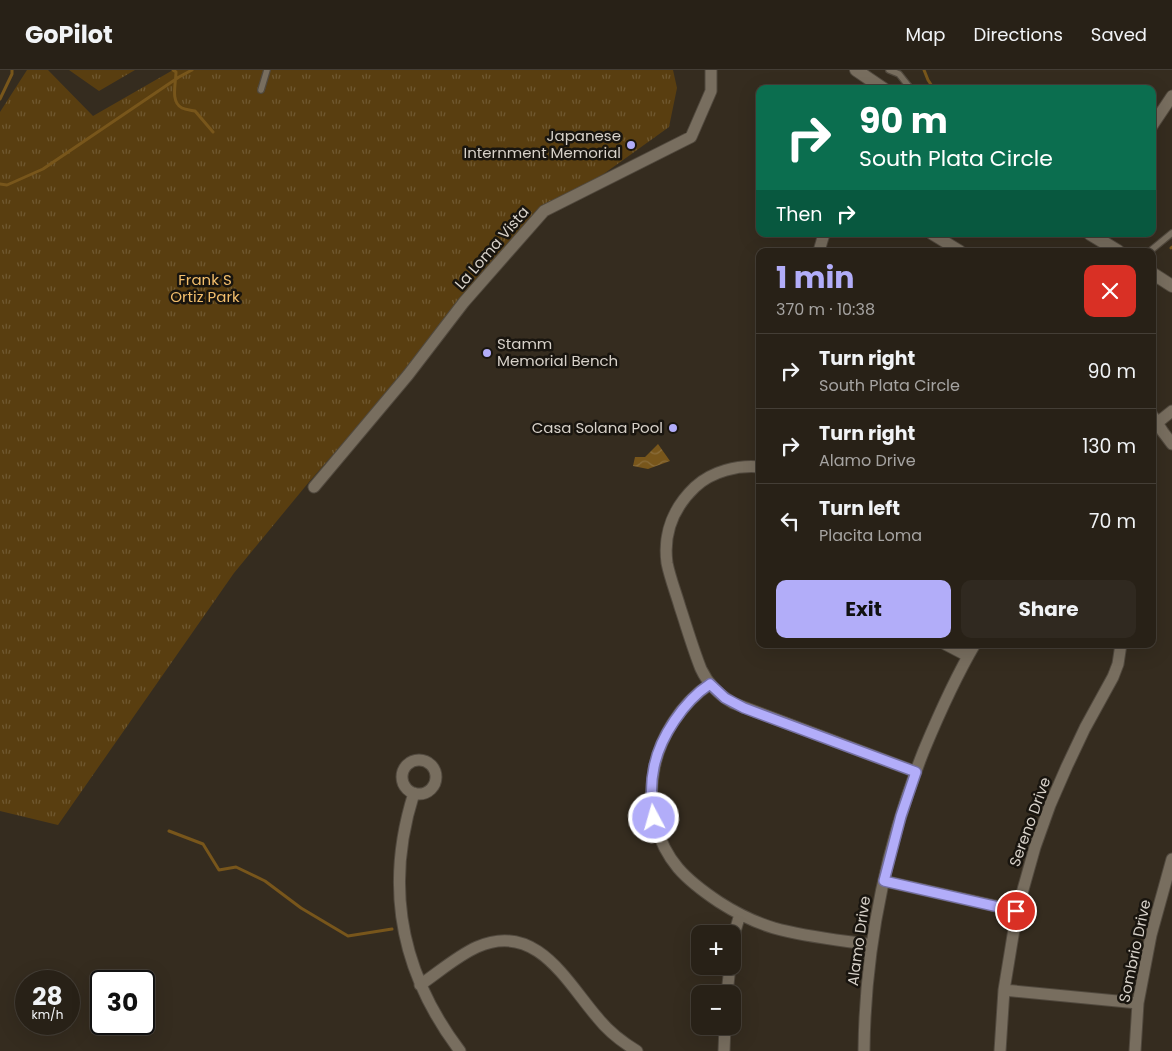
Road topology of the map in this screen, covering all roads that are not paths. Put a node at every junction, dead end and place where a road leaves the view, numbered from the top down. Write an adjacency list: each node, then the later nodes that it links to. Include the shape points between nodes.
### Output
1 (267, 70): 7 (lane)
2 (711, 70): 23 (street, La Loma Vista, via 711,92 691,137 544,211 464,302)
3 (889, 70): 6 (lane, via 899,74)
4 (864, 71): 5 (street)
5 (880, 85)
6 (907, 85)
7 (261, 90)
8 (1172, 96): 9 (street)
9 (1156, 120)
10 (1172, 233): 15 (lane)
11 (937, 237): 13 (street)
12 (1095, 237): 14 (street)
13 (955, 248)
14 (1113, 248)
15 (1154, 248)
16 (1156, 276): 17 (street)
17 (1172, 286)
18 (1172, 411): 19 (street)
19 (1156, 421)
20 (1156, 424): 21 (street)
21 (1172, 444)
22 (756, 467): 28 (street, via 732,469 698,484 674,514 667,538 669,569 697,660)
23 (314, 487)
24 (953, 648): 27 (street)
25 (973, 648): 27 (street, Alamo Drive)
26 (1120, 648): 33 (street, Sereno Drive, via 1113,677 1050,805)
27 (968, 656): 29 (street, Alamo Drive, via 943,705)
28 (710, 684): 29 (street, via 725,698 744,708); 34 (street, via 680,714 658,753 652,784 654,818 664,847 678,868 698,887)
29 (916, 772): 32 (street, Alamo Drive)
30 (414, 793): 37 (street, via 403,841 400,893 405,936)
31 (1172, 859): 39 (street, Sombrio Drive, via 1151,935)
32 (884, 881): 33 (street); 36 (street, Alamo Drive)
33 (1016, 911): 38 (street, Sereno Drive)
34 (740, 914): 35 (street); 36 (street, via 791,932)
35 (737, 925)
36 (872, 945): 44 (street, Alamo Drive)
37 (420, 985): 41 (street); 42 (street, via 479,946 498,941 518,942 548,958 596,1017)
38 (1004, 990): 39 (street); 45 (street, Sereno Drive)
39 (1138, 1004): 46 (street, Sombrio Drive)
40 (725, 1035): 43 (street)
41 (460, 1051)
42 (637, 1051)
43 (724, 1051)
44 (864, 1051)
45 (1000, 1051)
46 (1135, 1051)

